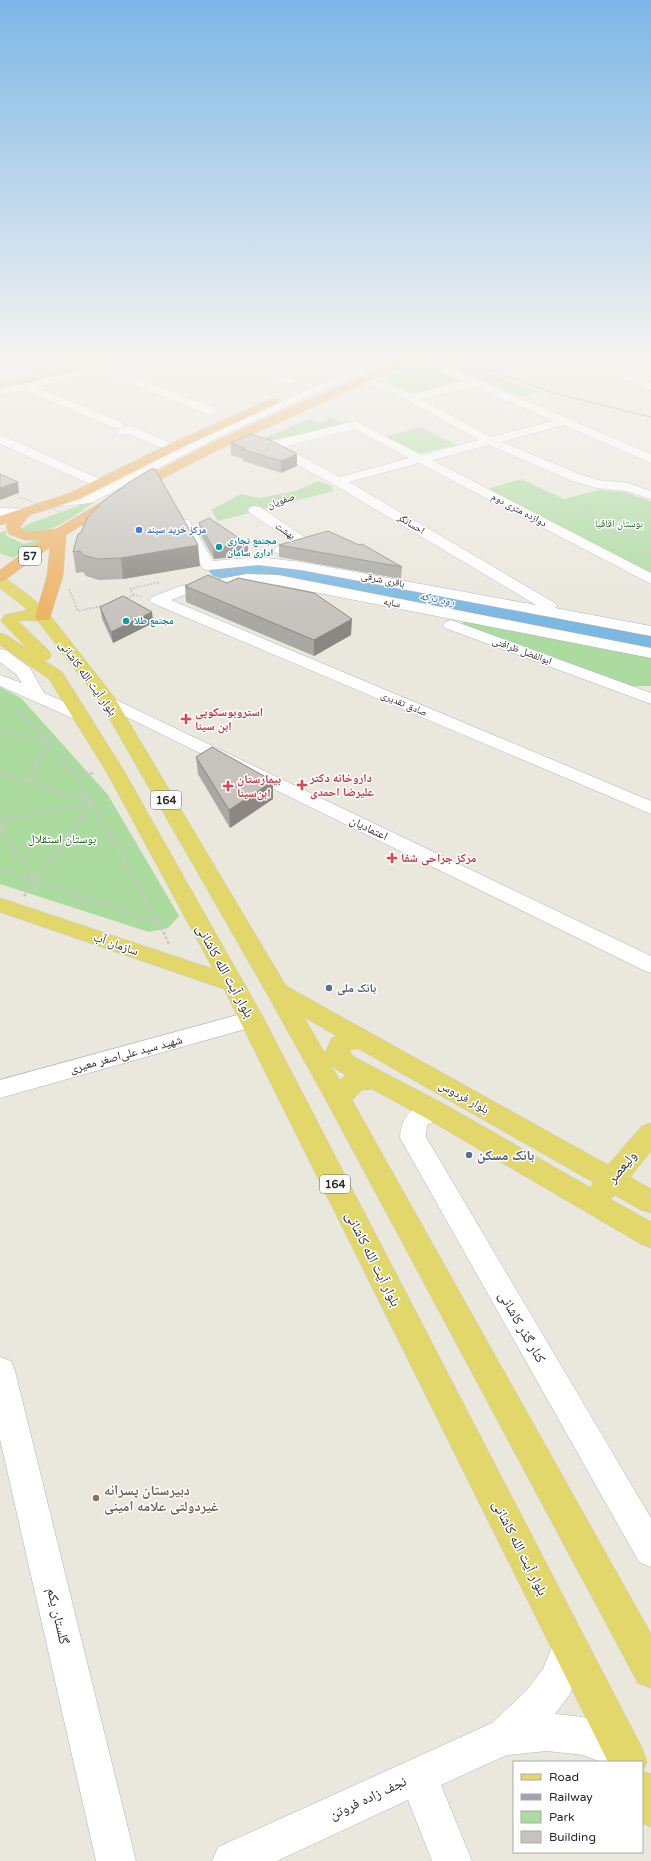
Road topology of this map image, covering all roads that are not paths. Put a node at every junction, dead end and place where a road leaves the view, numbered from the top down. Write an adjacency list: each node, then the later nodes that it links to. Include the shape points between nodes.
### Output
1 (11, 444): 20 (street)
2 (161, 444): 14 (street)
3 (180, 444): 14 (highway)
4 (196, 444): 24 (street, via 86,500)
5 (207, 444): 29 (street, via 164,464 148,477 100,502)
6 (221, 444): 17 (highway, 57)
7 (268, 444): 13 (street, احسانگر)
8 (281, 444): 13 (street, دوازده متری دوم)
9 (392, 444): 15 (street, دوازده متری دوم)
10 (478, 444): 15 (street)
11 (497, 444): 21 (street, via 577,478 596,484)
12 (615, 444): 16 (street)
13 (272, 446): 19 (street, احسانگر)
14 (171, 448): 20 (highway)
15 (419, 458): 19 (street); 34 (street, دوازده متری دوم)
16 (651, 459)
17 (158, 475): 22 (street); 29 (highway, 57)
18 (651, 480): 21 (street)
19 (338, 481): 38 (street, احسانگر)
20 (99, 484): 24 (highway)
21 (628, 487): 23 (street)
22 (166, 490)
23 (651, 495)
24 (54, 503): 28 (highway)
25 (176, 509): 32 (street, باقری شرقی, via 208,566)
26 (254, 510): 32 (street, بهشت, via 304,543)
27 (0, 512): 28 (street)
28 (26, 512): 30 (highway); 31 (highway, via 13,526 19,535)
29 (91, 518): 31 (highway, 57)
30 (0, 521)
31 (59, 533): 33 (highway, 57); 39 (highway, via 55,576)
32 (243, 562): 38 (street, باقری شرقی, via 258,561 337,572)
33 (0, 577)
34 (651, 579)
35 (0, 581): 39 (main road, بلوار آیت الله کاشانی / 164, via 26,600)
36 (157, 600): 37 (street, سایه, via 180,591 246,579 278,580); 53 (street, صادق تقدیری)
37 (392, 603): 42 (street, سایه); 50 (street, ابوالفضل ظرافتی)
38 (563, 615): 40 (street, باقری شرقی)
39 (43, 617): 47 (main road, via 21,615 9,621 52,664); 51 (main road, بلوار آیت الله کاشانی / 164)
40 (651, 631)
41 (0, 638): 47 (main road, بلوار آیت الله کاشانی / 164)
42 (651, 652)
43 (0, 654): 46 (street)
44 (0, 660): 46 (street)
45 (0, 670): 49 (street, via 12,676)
46 (24, 672): 49 (street)
47 (56, 676): 52 (main road, بلوار آیت الله کاشانی / 164)
48 (0, 680): 49 (street)
49 (38, 697): 52 (street)
50 (651, 699)
51 (108, 701): 55 (street, اعتمادیان); 57 (main road, بلوار آیت الله کاشانی / 164)
52 (78, 714): 56 (main road, بلوار آیت الله کاشانی / 164, via 115,771)
53 (651, 808)
54 (0, 905): 56 (main road, سازمان آب)
55 (651, 965)
56 (233, 984): 58 (main road, بلوار آیت الله کاشانی / 164)
57 (278, 992): 59 (main road, بلوار فردوس); 62 (main road, بلوار آیت الله کاشانی / 164)
58 (252, 1019): 61 (street, شهید سید علی‌اصغر معیری); 71 (main road, بلوار آیت الله کاشانی / 164)
59 (362, 1040): 60 (main road, via 349,1040 341,1044 337,1054 345,1063); 65 (main road, بلوار فردوس)
60 (375, 1080): 62 (main road, via 354,1081); 63 (main road)
61 (0, 1088)
62 (338, 1098): 72 (main road, بلوار آیت الله کاشانی / 164)
63 (433, 1110): 66 (main road); 70 (street, کنار گذر کاشانی, via 420,1115 413,1127 413,1138)
64 (651, 1132): 65 (main road, ولیعصر)
65 (612, 1180): 66 (main road, ولیعصر); 67 (main road, بلوار فردوس)
66 (592, 1201): 68 (main road)
67 (651, 1202)
68 (651, 1236)
69 (0, 1371): 78 (street, گلستان یکم)
70 (651, 1550)
71 (570, 1648): 73 (street, نجف زاده فروتن, via 557,1680 539,1704); 74 (main road, بلوار آیت الله کاشانی / 164)
72 (651, 1670)
73 (505, 1736): 74 (street, نجف زاده فروتن, via 547,1732 583,1736); 75 (street, نجف زاده فروتن)
74 (626, 1757)
75 (418, 1775): 79 (street, نجف زاده فروتن); 80 (street)
76 (643, 1792): 77 (main road)
77 (651, 1807)
78 (116, 1861)
79 (232, 1861)
80 (452, 1861)

